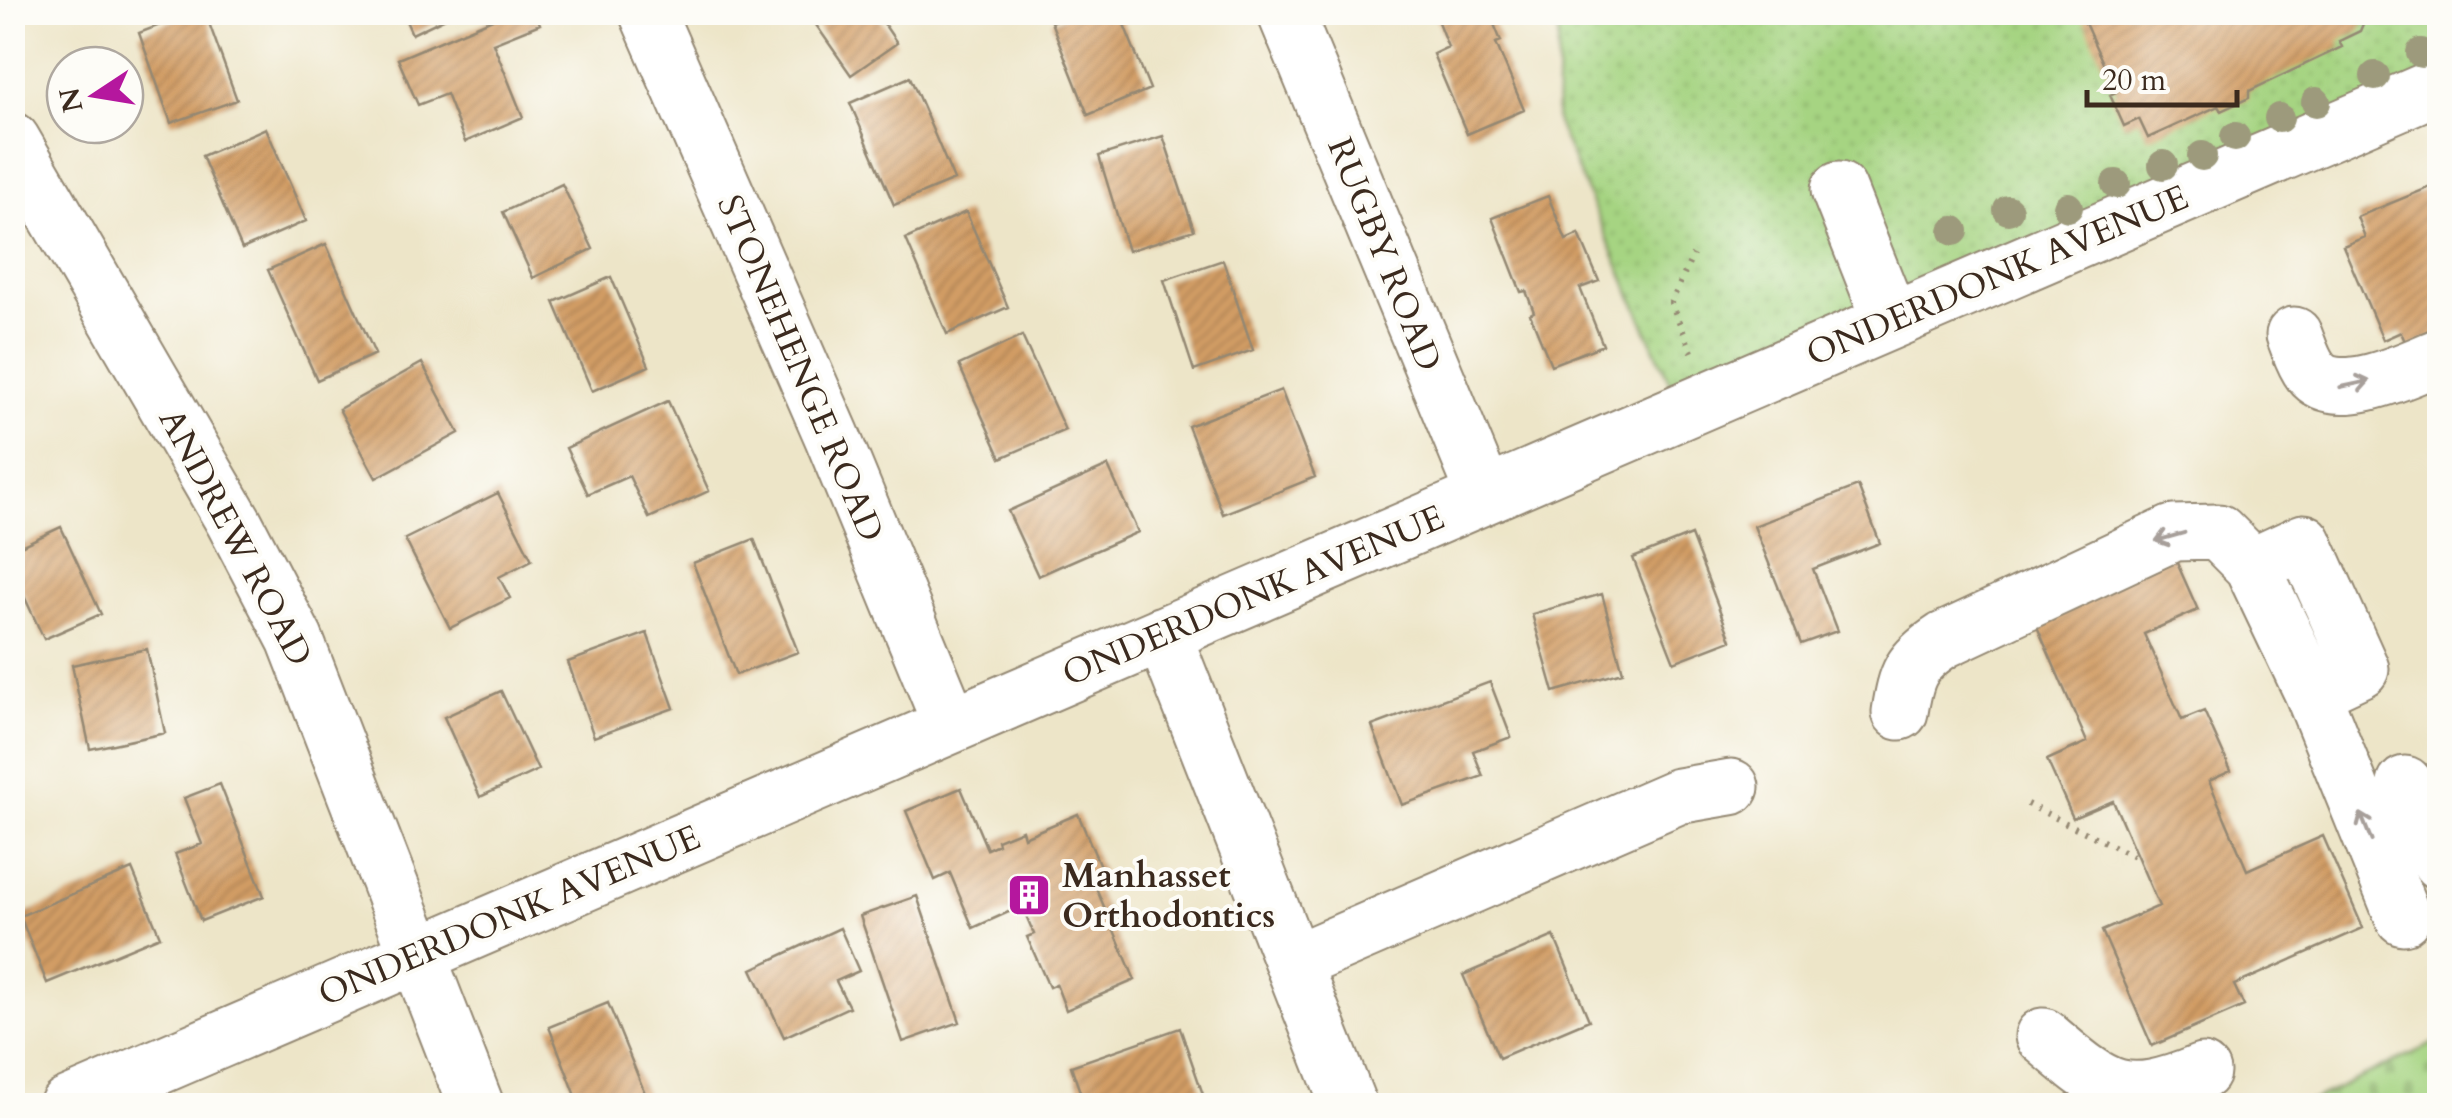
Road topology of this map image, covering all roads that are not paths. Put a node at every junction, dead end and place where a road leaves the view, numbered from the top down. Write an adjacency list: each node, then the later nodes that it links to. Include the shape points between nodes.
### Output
1 (647, 12): 14 (street, STONEHENGE ROAD)
2 (1285, 12): 9 (street, RUGBY ROAD)
3 (2440, 84): 6 (street, ONDERDONK AVENUE)
4 (12, 140): 19 (street, ANDREW ROAD, via 266,580)
5 (1839, 190): 6 (street)
6 (1890, 320): 9 (street, ONDERDONK AVENUE)
7 (2294, 335): 8 (street, one-way to 8, via 2311,373 2344,388)
8 (2440, 356)
9 (1485, 496): 11 (street, ONDERDONK AVENUE)
10 (2252, 566): 12 (street); 12 (street, via 2304,542 2362,669); 13 (street, one-way to 13, via 2218,532 2173,533 1929,650 1908,674)
11 (1163, 634): 14 (street, ONDERDONK AVENUE); 20 (street)
12 (2312, 692): 18 (street, one-way to 12)
13 (1900, 712)
14 (951, 726): 19 (street, ONDERDONK AVENUE)
15 (2406, 784): 17 (street)
16 (1731, 787): 20 (street, via 1678,796)
17 (2436, 853)
18 (2403, 917)
19 (418, 955): 23 (street, ONDERDONK AVENUE); 24 (street, ANDREW ROAD)
20 (1293, 963): 25 (street)
21 (2043, 1036): 22 (street, via 2084,1072 2131,1091)
22 (2202, 1072)
23 (66, 1106)
24 (476, 1106)
25 (1349, 1106)

